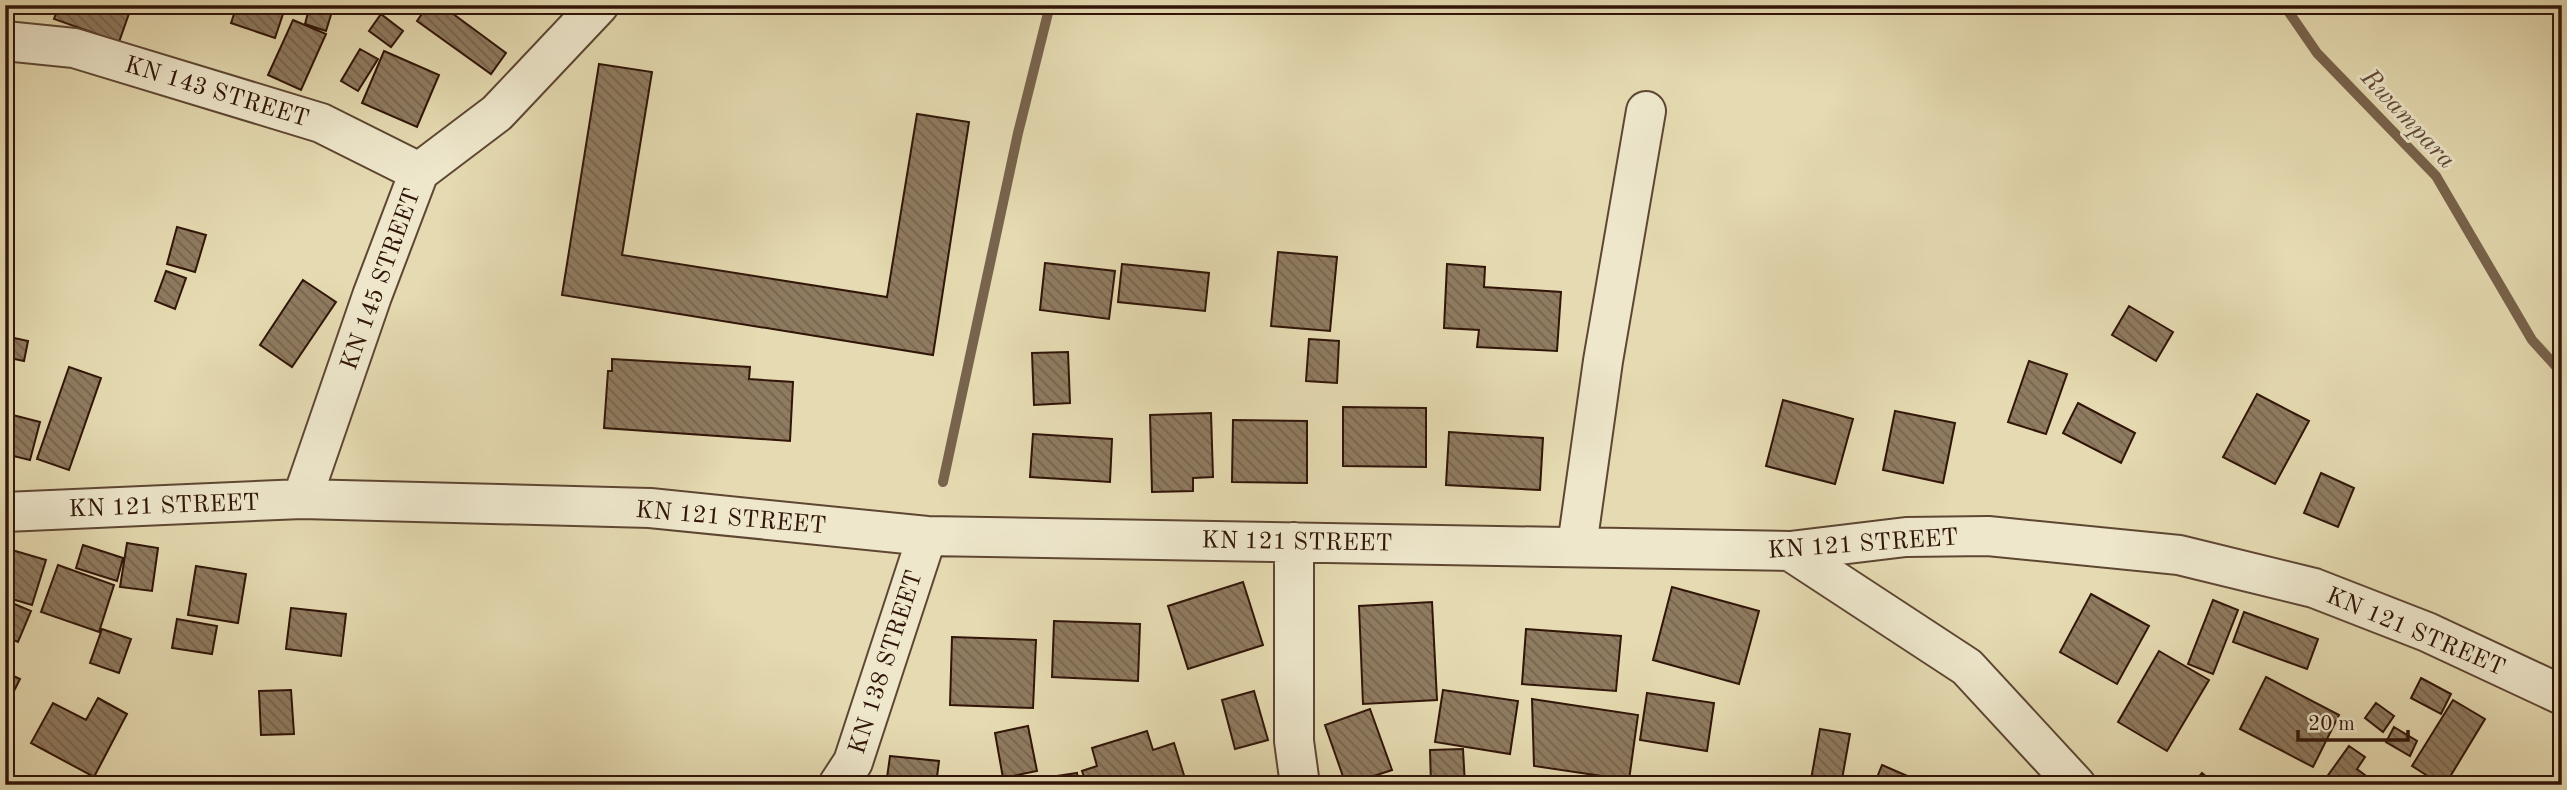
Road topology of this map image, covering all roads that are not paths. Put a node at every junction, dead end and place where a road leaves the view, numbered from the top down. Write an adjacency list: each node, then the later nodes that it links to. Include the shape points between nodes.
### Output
1 (599, 5): 4 (street, KN 145 STREET, via 497,113)
2 (5, 41): 4 (street, KN 143 STREET, via 74,48 321,123)
3 (1646, 111): 9 (street)
4 (419, 172): 5 (street, KN 145 STREET)
5 (302, 499): 6 (street, KN 121 STREET); 7 (street, KN 121 STREET, via 650,508)
6 (5, 512)
7 (927, 536): 8 (street, KN 121 STREET); 12 (street, KN 138 STREET, via 853,762)
8 (1294, 542): 9 (street, KN 121 STREET); 13 (street, via 1294,741)
9 (1577, 546): 10 (street, KN 121 STREET)
10 (1790, 551): 11 (street, KN 121 STREET, via 1906,537 1988,536 2179,555 2314,588 2427,632); 14 (street, via 1967,667)
11 (2562, 695)
12 (838, 785)
13 (1300, 785)
14 (2076, 785)

